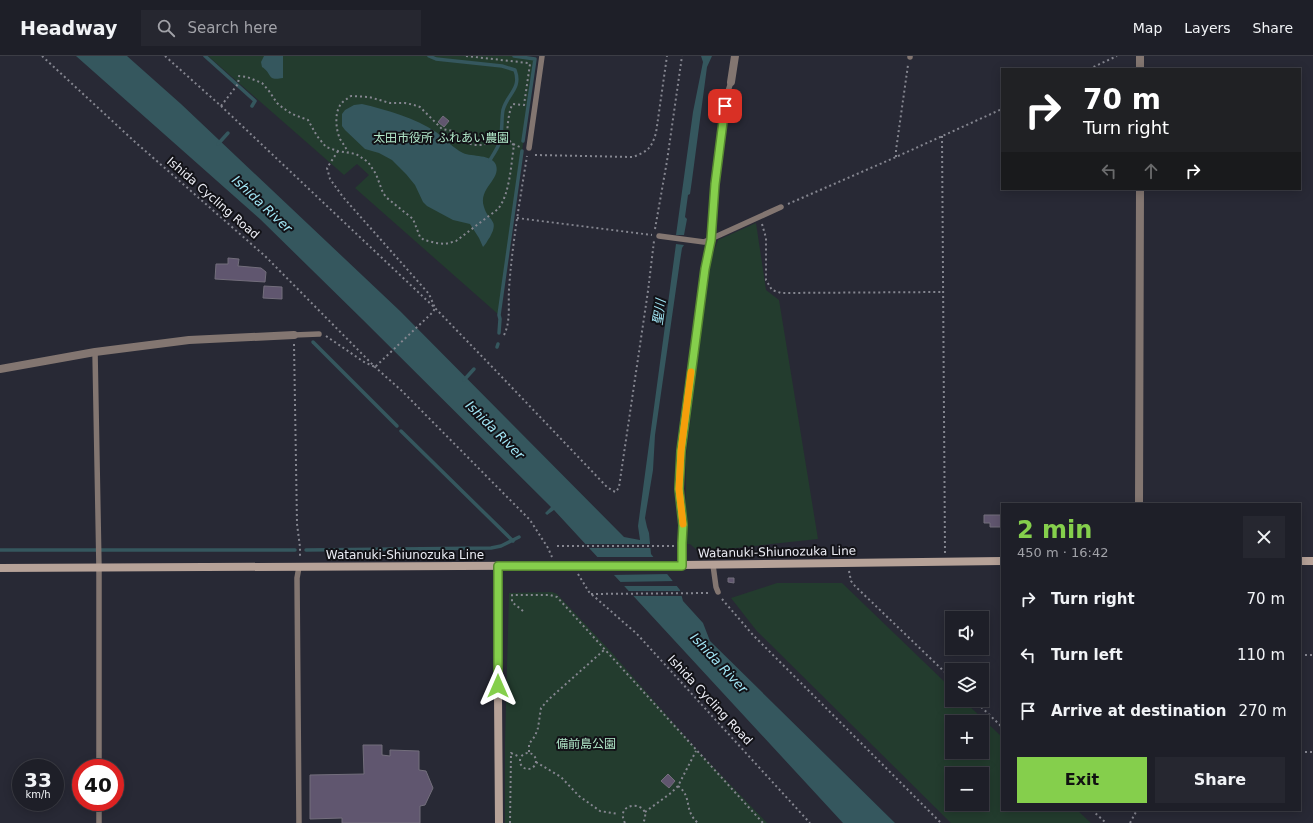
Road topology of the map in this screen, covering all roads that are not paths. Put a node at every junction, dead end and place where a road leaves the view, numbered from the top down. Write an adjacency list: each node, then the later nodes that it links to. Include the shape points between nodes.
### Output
1 (542, 56): 6 (lane)
2 (735, 56): 5 (street)
3 (1140, 56): 4 (street)
4 (1140, 68)
5 (731, 82): 10 (lane, via 721,136)
6 (529, 148)
7 (1140, 190): 15 (street)
8 (781, 207): 10 (lane)
9 (656, 236): 10 (lane, via 704,242)
10 (711, 240): 21 (lane, via 681,451 679,489 683,525)
11 (319, 334): 12 (lane)
12 (294, 335): 13 (street, via 189,340)
13 (95, 352): 14 (street); 24 (lane)
14 (0, 369)
15 (1139, 503)
16 (1001, 561): 19 (main road, Watanuki-Shiunozuka Line)
17 (1301, 561): 18 (main road)
18 (1313, 561)
19 (713, 565): 21 (main road, Watanuki-Shiunozuka Line); 25 (lane)
20 (498, 566): 21 (main road, Watanuki-Shiunozuka Line); 22 (main road, Watanuki-Shiunozuka Line); 30 (main road)
21 (679, 566)
22 (299, 567): 24 (main road, Watanuki-Shiunozuka Line); 29 (lane)
23 (0, 568): 24 (main road, Watanuki-Shiunozuka Line)
24 (99, 568): 26 (lane)
25 (718, 592)
26 (99, 759)
27 (99, 811): 28 (lane)
28 (99, 823)
29 (299, 823)
30 (499, 823)

